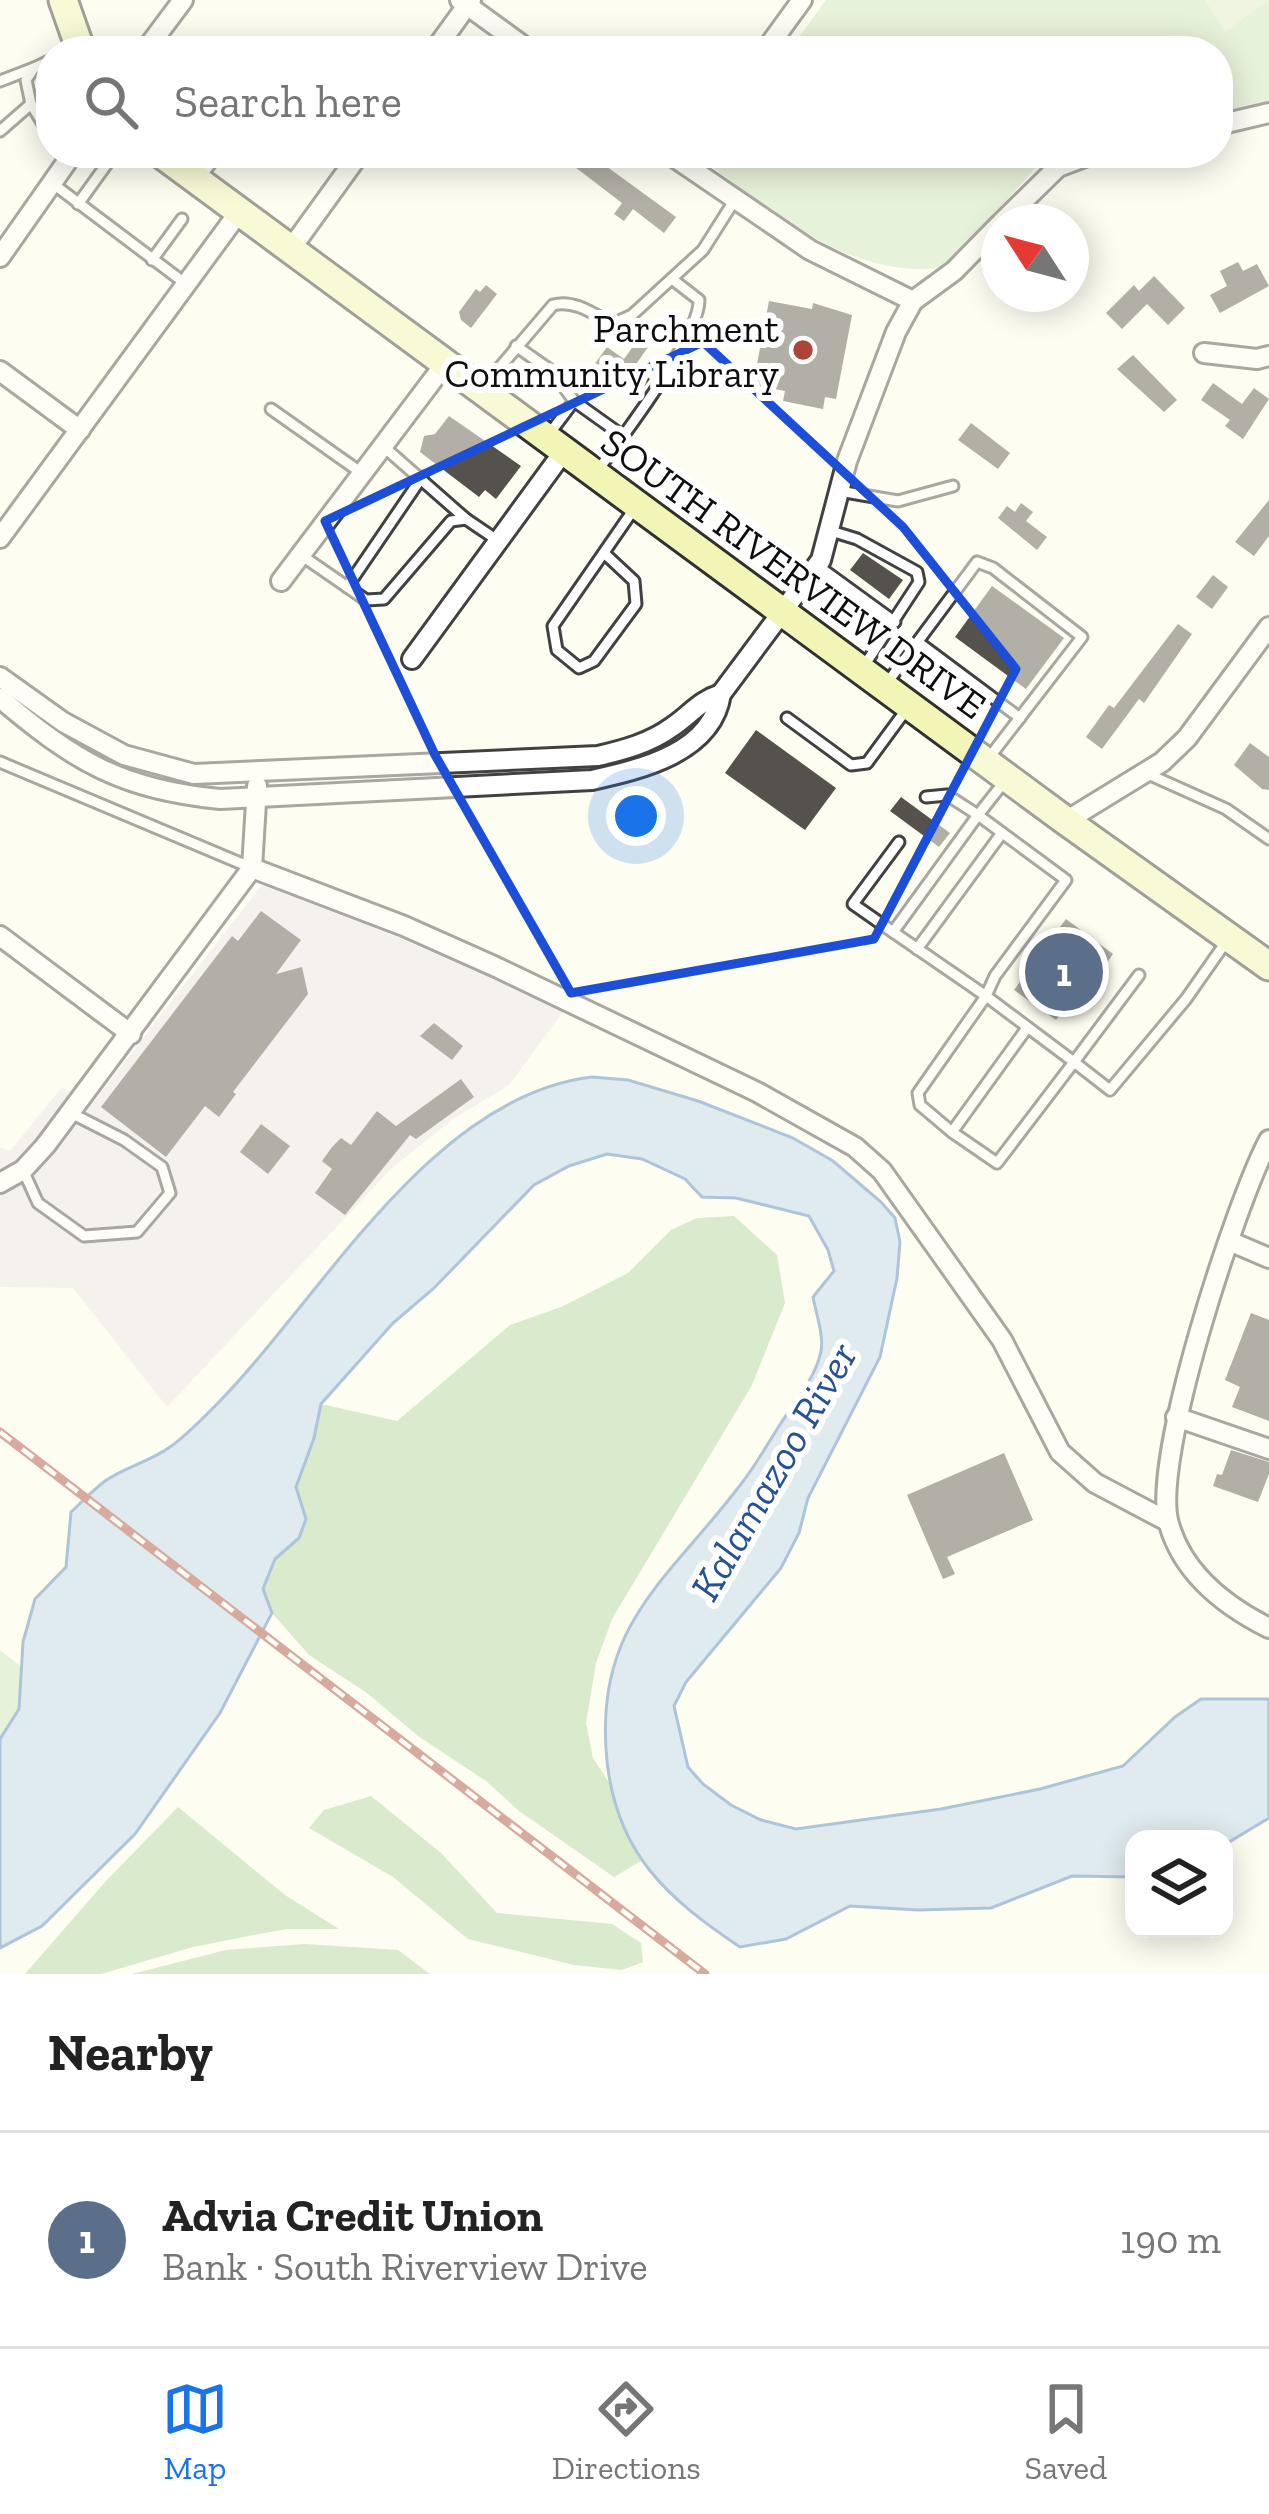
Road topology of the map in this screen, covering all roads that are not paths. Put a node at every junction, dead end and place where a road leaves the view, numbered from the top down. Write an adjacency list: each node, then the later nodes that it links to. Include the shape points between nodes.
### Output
1 (63, 0): 5 (street)
2 (183, 0): 6 (street)
3 (802, 0): 9 (street)
4 (466, 2): 7 (street); 8 (street)
5 (73, 36)
6 (157, 36)
7 (444, 36)
8 (510, 36)
9 (776, 36)
10 (34, 68): 11 (lane); 12 (lane, via 26,80)
11 (0, 81)
12 (31, 104): 13 (lane); 16 (lane)
13 (36, 112)
14 (1269, 113): 15 (street)
15 (1233, 121)
16 (0, 130)
17 (61, 168): 25 (street)
18 (104, 168): 27 (lane)
19 (180, 168): 24 (street, SOUTH RIVERVIEW DRIVE)
20 (208, 168): 24 (lane)
21 (349, 168): 32 (street)
22 (695, 168): 26 (street)
23 (1057, 168): 28 (street)
24 (198, 181): 29 (street, SOUTH RIVERVIEW DRIVE)
25 (52, 183): 27 (lane); 33 (street)
26 (735, 199): 35 (lane, via 703,250); 37 (street, via 810,250)
27 (79, 204): 34 (lane)
28 (1020, 204)
29 (239, 212): 32 (street, SOUTH RIVERVIEW DRIVE); 36 (street)
30 (182, 219): 34 (lane)
31 (981, 243): 37 (street)
32 (290, 250): 41 (street, SOUTH RIVERVIEW DRIVE)
33 (0, 257)
34 (152, 260): 36 (lane)
35 (672, 279): 38 (lane, via 621,323 553,305); 47 (lane, via 700,305 652,399)
36 (186, 284): 46 (street)
37 (913, 301): 54 (street)
38 (515, 346): 43 (lane); 44 (lane, via 553,372)
39 (1204, 353): 40 (street)
40 (1269, 356)
41 (444, 365): 43 (street, SOUTH RIVERVIEW DRIVE); 49 (street)
42 (0, 371): 46 (street)
43 (480, 391): 48 (street, SOUTH RIVERVIEW DRIVE)
44 (574, 400): 47 (lane); 48 (lane)
45 (271, 409): 50 (lane)
46 (80, 430): 58 (street)
47 (623, 436): 51 (lane)
48 (555, 445): 51 (street, SOUTH RIVERVIEW DRIVE); 59 (street)
49 (383, 447): 50 (street); 52 (lane)
50 (363, 474): 61 (street)
51 (596, 474): 55 (street, SOUTH RIVERVIEW DRIVE)
52 (422, 477): 56 (lane); 64 (lane)
53 (953, 486): 54 (lane, via 898,501)
54 (839, 491): 57 (street)
55 (637, 505): 60 (lane); 65 (street, SOUTH RIVERVIEW DRIVE)
56 (466, 519): 59 (lane); 64 (lane, via 452,521 383,599 365,600)
57 (831, 531): 62 (street); 66 (lane, via 917,572 917,591)
58 (0, 538)
59 (498, 541): 69 (street)
60 (604, 553): 60 (lane, via 553,626 557,650 579,668 594,662 636,604 634,581)
61 (301, 555): 63 (street); 64 (lane)
62 (818, 566): 65 (street); 66 (lane)
63 (281, 580)
64 (347, 587)
65 (782, 612): 70 (street, SOUTH RIVERVIEW DRIVE); 73 (street)
66 (895, 622): 70 (lane)
67 (1269, 627): 81 (street, via 1187,738)
68 (918, 642): 72 (lane); 76 (lane); 76 (lane, via 977,562 993,568 1082,637)
69 (412, 659)
70 (861, 670): 72 (street, SOUTH RIVERVIEW DRIVE)
71 (0, 677): 80 (street, via 124,755 194,774)
72 (884, 687): 75 (street, SOUTH RIVERVIEW DRIVE)
73 (721, 694): 80 (street, via 648,740 598,755); 82 (street, via 718,713 693,742 592,781)
74 (0, 698): 82 (street, via 129,784 176,795)
75 (909, 706): 77 (lane, via 860,766); 79 (street, SOUTH RIVERVIEW DRIVE)
76 (1022, 715): 79 (lane)
77 (787, 718)
78 (0, 762): 89 (lane)
79 (996, 770): 84 (lane); 85 (street, SOUTH RIVERVIEW DRIVE)
80 (258, 771): 82 (street)
81 (1144, 772): 85 (street); 87 (lane, via 1226,808)
82 (257, 797): 89 (street)
83 (926, 797): 84 (lane, via 946,796)
84 (978, 815): 86 (lane); 90 (lane)
85 (1066, 821): 92 (street, SOUTH RIVERVIEW DRIVE)
86 (1002, 833): 93 (lane); 96 (lane, via 1066,880)
87 (1269, 839)
88 (899, 842): 90 (lane, via 853,904)
89 (252, 868): 98 (street); 109 (street, via 496,967 855,1147 881,1171 1002,1340 1060,1452 1095,1483)
90 (893, 932): 93 (lane)
91 (0, 935): 98 (street)
92 (1229, 938): 94 (street, SOUTH RIVERVIEW DRIVE); 99 (lane, via 1110,1090)
93 (917, 949): 96 (lane)
94 (1269, 966)
95 (1139, 975): 99 (lane)
96 (986, 997): 97 (lane); 101 (lane, via 918,1094)
97 (1027, 1028): 99 (lane); 101 (lane)
98 (130, 1034): 100 (street)
99 (1074, 1062): 101 (lane, via 997,1163)
100 (70, 1112): 103 (street); 103 (lane, via 162,1167 170,1192 136,1232 84,1236 38,1203)
101 (952, 1132)
102 (1269, 1140): 105 (street)
103 (22, 1170): 104 (street)
104 (0, 1183)
105 (1229, 1241): 106 (street); 107 (street)
106 (1269, 1258)
107 (1176, 1417): 108 (street); 109 (street)
108 (1269, 1449)
109 (1167, 1521): 110 (street, via 1196,1574 1234,1610)
110 (1269, 1628)

